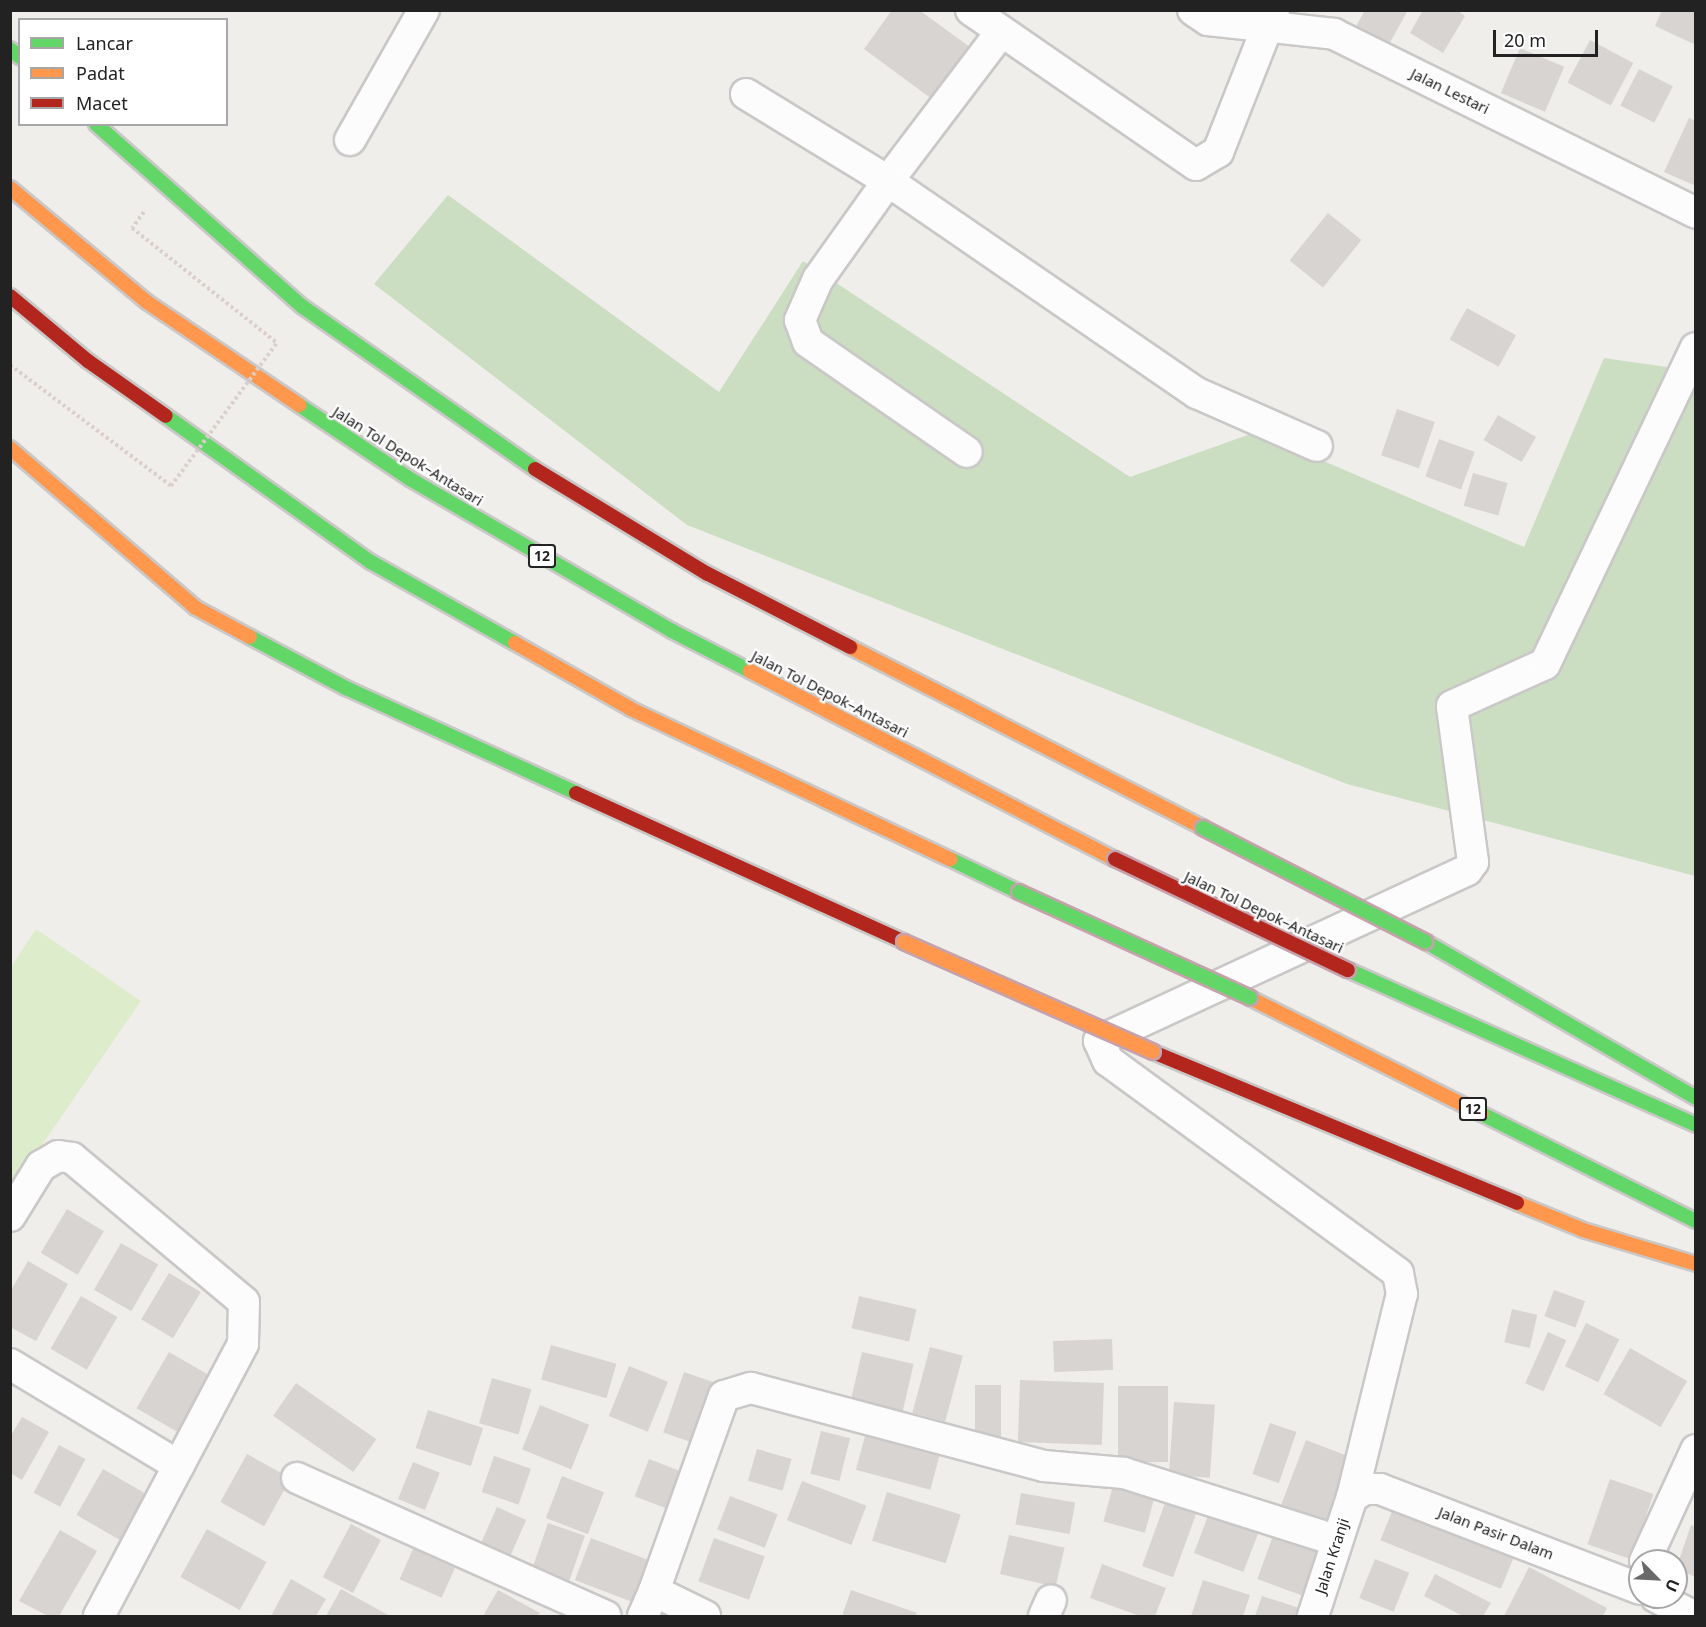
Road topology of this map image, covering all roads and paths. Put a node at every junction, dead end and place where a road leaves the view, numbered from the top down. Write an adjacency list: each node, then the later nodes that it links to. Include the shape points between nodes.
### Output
1 (424, 10): 8 (street)
2 (970, 10): 5 (street)
3 (1192, 10): 4 (street, Jalan Lestari, via 1208,20)
4 (1270, 19): 5 (street, via 1218,152 1196,165); 12 (street, Jalan Lestari, via 1334,34)
5 (1001, 32): 9 (street)
6 (746, 94): 9 (street)
7 (98, 126): 10 (highway)
8 (350, 140)
9 (888, 181): 16 (street, via 1197,393); 18 (street, via 818,279 800,320 808,342)
10 (165, 185): 15 (path, bridge, via 132,228 277,343 171,486); 19 (highway, bridge, via 303,308 503,450 708,574 1426,942)
11 (10, 188): 20 (highway, Jalan Tol Depok–Antasari / 12, bridge, via 147,302 410,479 672,631 1115,859 1348,970)
12 (1695, 213)
13 (10, 296): 22 (highway, 12, bridge, via 88,361 371,562 631,709 1250,998)
14 (1695, 348): 28 (street, Jalan Kranji, via 1545,664 1452,706 1473,862 1467,870 1099,1041 1108,1061 1398,1273 1402,1293)
15 (10, 365)
16 (1317, 446)
17 (10, 448): 23 (highway, bridge, via 196,608 346,688 1153,1052 1583,1230)
18 (967, 452)
19 (1695, 1098)
20 (1695, 1125)
21 (10, 1216): 26 (street, via 41,1166 58,1156 72,1158 244,1302 243,1344)
22 (1695, 1221)
23 (1695, 1264)
24 (10, 1364): 26 (street)
25 (1695, 1450): 30 (street)
26 (179, 1466): 33 (street)
27 (297, 1478): 34 (street)
28 (1352, 1497): 29 (street, Jalan Kranji); 31 (street, Jalan Pasir Dalam, via 1365,1489 1380,1489)
29 (1335, 1540): 32 (street, via 1124,1473 1044,1466 751,1388 724,1396); 36 (street, Jalan Kranji)
30 (1656, 1549)
31 (1628, 1576)
32 (649, 1604): 35 (street)
33 (99, 1617)
34 (604, 1617)
35 (705, 1617)
36 (1313, 1617)

